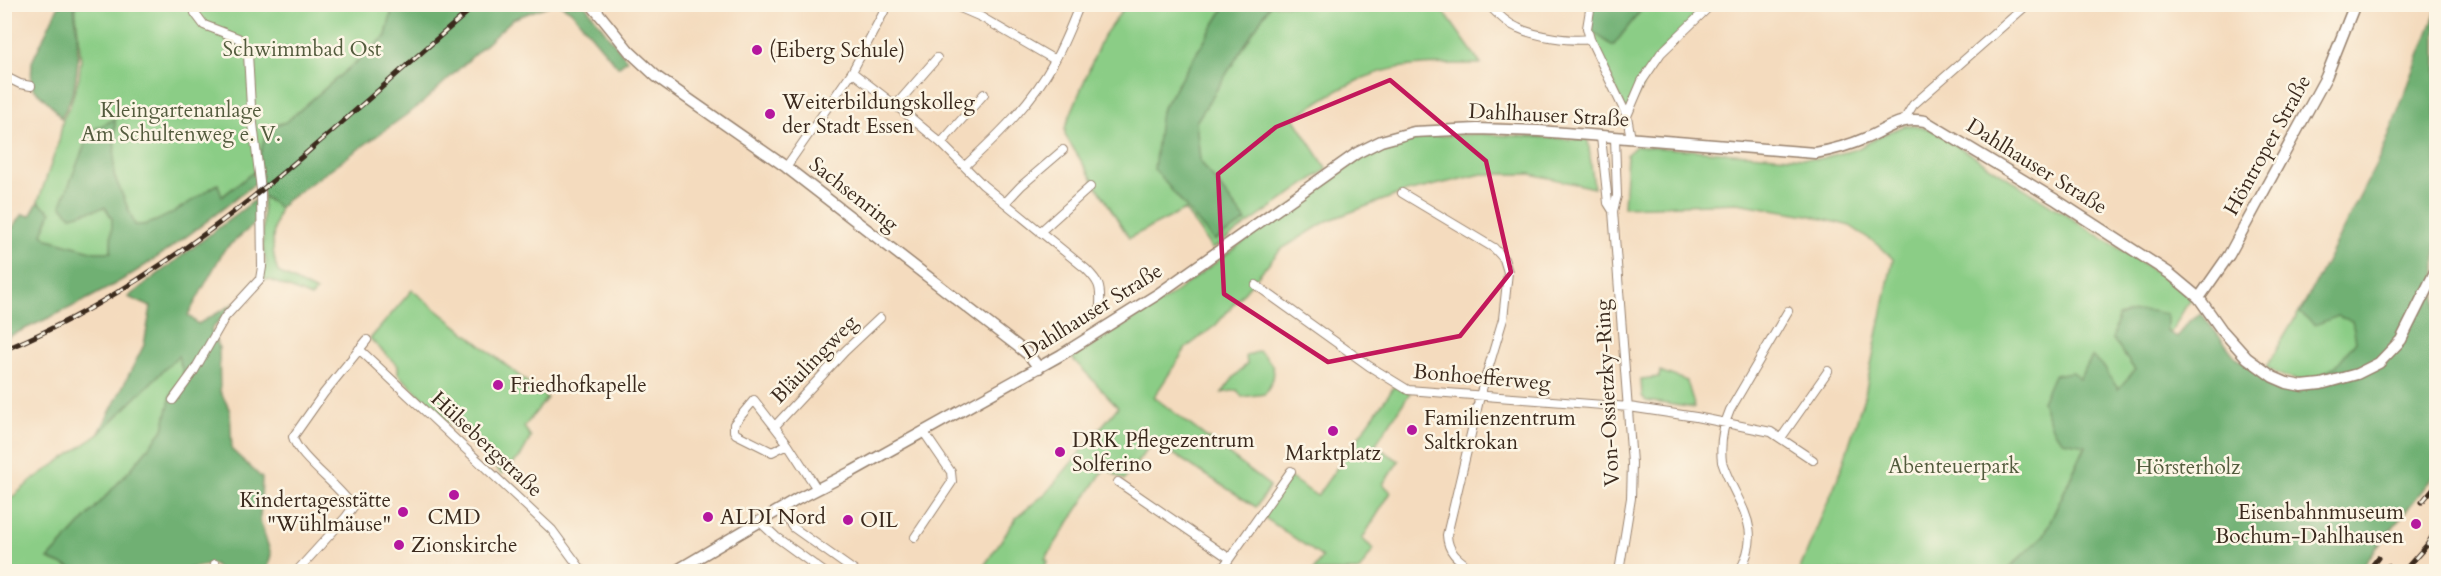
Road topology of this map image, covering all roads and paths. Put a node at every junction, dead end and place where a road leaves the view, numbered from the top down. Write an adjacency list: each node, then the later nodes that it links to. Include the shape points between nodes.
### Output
1 (196, 4): 44 (street, via 195,13 204,25 238,38 248,54 261,190 262,267 260,279 225,317)
2 (591, 4): 27 (street, Sachsenring, via 629,51 657,77)
3 (888, 4): 14 (street)
4 (951, 4): 13 (street)
5 (1080, 4): 13 (street)
6 (1488, 4): 11 (street, via 1519,29)
7 (1590, 4): 11 (street)
8 (1712, 4): 19 (street, via 1661,53 1642,81)
9 (2028, 4): 20 (street, via 1913,105)
10 (2355, 4): 35 (street, Höntroper Straße, via 2326,77 2229,255)
11 (1590, 39): 19 (street)
12 (937, 58): 18 (street)
13 (1055, 60): 26 (street, via 1006,127)
14 (852, 72): 18 (street); 27 (street)
15 (4, 76): 16 (street)
16 (31, 87)
17 (984, 94): 24 (street)
18 (896, 105): 24 (street)
19 (1627, 116): 23 (street)
20 (1904, 120): 23 (street, Dahlhauser Straße, via 1855,143 1815,153); 35 (street, Dahlhauser Straße, via 1925,121 1937,127 2147,258)
21 (1600, 137): 22 (street, Dahlhauser Straße); 31 (street, Von-Ossietzky-Ring, via 1608,203); 41 (street, Dahlhauser Straße, via 1539,131 1432,130 1380,141 1333,169 1158,294)
22 (1615, 138): 23 (street, Dahlhauser Straße); 31 (street, Von-Ossietzky-Ring, via 1617,196)
23 (1631, 139)
24 (941, 143): 26 (street)
25 (1064, 150): 30 (street)
26 (965, 166): 30 (street)
27 (786, 167): 41 (street, Sachsenring, via 1029,355)
28 (1090, 187): 32 (street)
29 (1402, 193): 43 (street, via 1494,248 1504,259 1508,272 1503,319)
30 (1005, 203): 32 (street)
31 (1613, 211): 45 (street, Von-Ossietzky-Ring)
32 (1040, 232): 36 (street, via 1096,279 1101,289)
33 (2436, 270): 35 (street, Dahlhauser Straße, via 2401,340 2379,363 2357,374 2302,386 2263,370 2230,340)
34 (1256, 285): 43 (street, Bonhoefferweg, via 1402,387)
35 (2199, 298)
36 (1100, 304)
37 (1788, 311): 46 (street)
38 (880, 318): 47 (street, Bläulingweg)
39 (367, 340): 40 (street)
40 (359, 349): 59 (street, via 293,436 298,447 353,507); 60 (street, Hülsebergstraße, via 552,530)
41 (1039, 368): 48 (street, Dahlhauser Straße)
42 (1828, 371): 49 (street)
43 (1480, 396): 45 (street, Bonhoefferweg); 65 (street, via 1447,535 1455,557)
44 (173, 400)
45 (1629, 407): 46 (street, Bonhoefferweg); 66 (street, Von-Ossietzky-Ring, via 1631,498)
46 (1725, 422): 49 (street, Bonhoefferweg, via 1771,432); 67 (street, via 1722,462 1751,530 1749,549)
47 (775, 426): 50 (street); 50 (street, via 754,400 733,428 736,434 768,452)
48 (923, 431): 54 (street, Dahlhauser Straße); 57 (street, via 951,472 952,482)
49 (1781, 438): 51 (street, Bonhoefferweg)
50 (788, 444): 54 (street)
51 (1813, 460)
52 (1292, 471): 58 (street)
53 (1118, 482): 58 (street)
54 (817, 489): 55 (street, Dahlhauser Straße)
55 (781, 509): 56 (street, Dahlhauser Straße); 63 (street, via 794,528)
56 (760, 522): 61 (street, Dahlhauser Straße); 62 (street)
57 (915, 537)
58 (1229, 558): 64 (street)
59 (296, 572)
60 (583, 572)
61 (674, 572)
62 (824, 572)
63 (856, 572)
64 (1220, 572)
65 (1476, 572)
66 (1619, 572)
67 (1739, 572)

